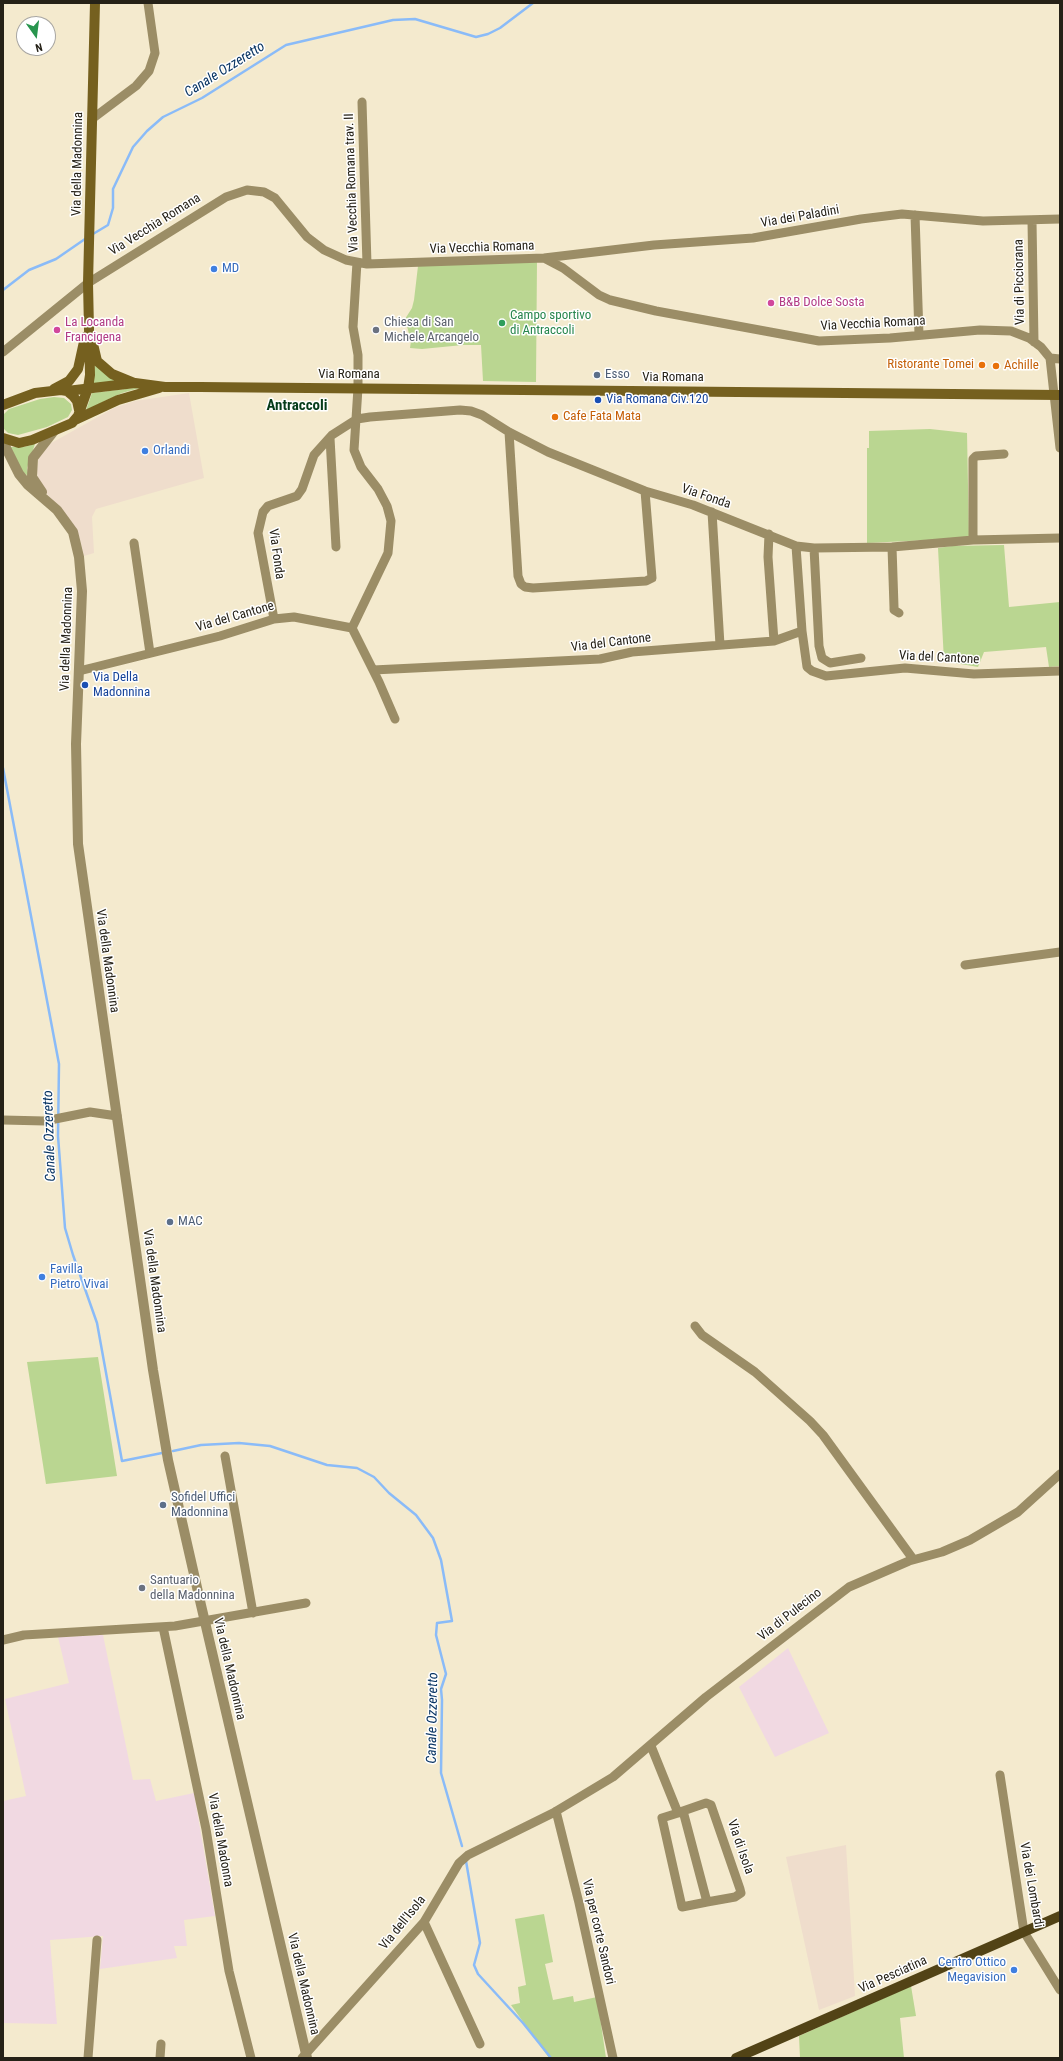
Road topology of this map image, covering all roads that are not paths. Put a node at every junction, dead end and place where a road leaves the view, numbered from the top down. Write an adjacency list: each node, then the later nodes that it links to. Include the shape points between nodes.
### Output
1 (95, 3): 4 (main road, Via della Madonnina)
2 (148, 3): 4 (street, via 155,53 149,71 136,86)
3 (362, 102): 10 (street, Via Vecchia Romana trav. II)
4 (92, 119): 11 (main road, Via della Madonnina)
5 (915, 215): 7 (street, Via dei Paladini, via 983,221); 8 (street, Via dei Paladini, via 861,219 753,238 654,245); 13 (street)
6 (1060, 219): 7 (street, Via dei Paladini)
7 (1032, 220): 14 (street, Via di Picciorana)
8 (544, 258): 10 (street, Via Vecchia Romana); 13 (street, Via Vecchia Romana, via 605,297 622,304 656,311 819,341)
9 (357, 262): 10 (street, Via Vecchia Romana); 11 (street, Via Vecchia Romana, via 335,255 314,243 281,203 264,192 247,190 237,192 194,216); 21 (street, via 353,328 358,355)
10 (367, 264)
11 (88, 283): 12 (main road, Via della Madonnina); 15 (street, Via Vecchia Romana)
12 (88, 325): 18 (main road, via 98,361 112,374); 20 (main road); 22 (main road, via 78,369 69,381)
13 (919, 335): 14 (street, Via Vecchia Romana, via 1004,330 1023,335)
14 (1034, 342): 16 (street, Via Vecchia Romana)
15 (3, 352)
16 (1050, 358): 17 (street); 24 (street)
17 (1060, 359)
18 (135, 383): 19 (main road); 20 (main road)
19 (165, 387): 21 (main road, Via Romana); 28 (main road, via 118,400)
20 (88, 388): 23 (main road); 26 (main road)
21 (358, 388): 24 (main road, Via Romana); 27 (street)
22 (53, 390): 23 (main road); 25 (main road)
23 (67, 391): 26 (main road, via 77,401)
24 (1057, 395): 33 (street)
25 (4, 403)
26 (79, 410): 28 (main road)
27 (357, 419): 30 (street, Via Fonda, via 460,410 482,415); 31 (street, Via Fonda); 50 (street, via 354,442 356,459 381,494 391,521 388,553)
28 (75, 420): 29 (main road)
29 (54, 431): 32 (main road, via 32,440 19,442); 38 (street, via 38,450 31,467 32,477)
30 (508, 432): 37 (street, Via Fonda, via 548,452); 37 (street, via 518,576 525,587 646,582 652,578)
31 (330, 438): 45 (street); 49 (street, Via Fonda, via 314,455 297,496 268,506 260,520 260,551)
32 (4, 439): 36 (street)
33 (1060, 448)
34 (1004, 454): 42 (street, via 976,456 973,459)
35 (3, 458): 36 (street)
36 (12, 464): 38 (street, via 28,485)
37 (645, 491): 39 (street, Via Fonda)
38 (50, 504): 57 (street, Via della Madonnina, via 73,532 80,557)
39 (712, 512): 40 (street, Via Fonda); 53 (street)
40 (769, 534): 44 (street, Via Fonda); 52 (street, via 768,557)
41 (1060, 538): 42 (street, Via Fonda)
42 (974, 540): 46 (street, Via Fonda)
43 (134, 543): 54 (street)
44 (796, 546): 47 (street, Via Fonda); 51 (street, Via del Cantone)
45 (336, 547)
46 (892, 547): 47 (street, Via Fonda); 48 (street, via 894,610)
47 (814, 548): 55 (street, via 819,646 822,658 830,663)
48 (899, 613)
49 (274, 619): 50 (street, Via del Cantone, via 286,616); 54 (street, Via del Cantone, via 220,636)
50 (352, 628): 56 (street)
51 (802, 631): 52 (street, Via del Cantone); 58 (street, Via del Cantone, via 808,667 826,676 905,668 974,674)
52 (774, 640): 53 (street, Via del Cantone)
53 (720, 645): 56 (street, Via del Cantone, via 632,652 600,659)
54 (150, 653): 57 (street, Via del Cantone)
55 (861, 658)
56 (373, 670): 59 (street)
57 (80, 671): 62 (street, Via della Madonnina, via 76,744 78,844)
58 (1060, 671)
59 (395, 719)
60 (1060, 952): 61 (street)
61 (965, 964)
62 (117, 1116): 63 (street, via 90,1112 57,1119); 70 (street, Via della Madonnina, via 168,1460)
63 (3, 1120)
64 (695, 1326): 67 (street, via 702,1335 755,1372 819,1430)
65 (225, 1456): 69 (street)
66 (1060, 1474): 67 (street, Via di Pulecino, via 1018,1512 994,1526 942,1552)
67 (913, 1559): 73 (street, Via di Pulecino, via 849,1586 706,1697)
68 (306, 1603): 69 (street)
69 (254, 1613): 70 (street)
70 (204, 1621): 71 (street); 85 (street, Via della Madonnina)
71 (163, 1627): 72 (street, via 24,1635); 88 (street, Via della Madonna, via 206,1829 229,1971)
72 (3, 1640)
73 (651, 1746): 75 (street, Via di Pulecino, via 614,1777); 76 (street)
74 (1000, 1775): 80 (street, Via dei Lombardi)
75 (556, 1812): 79 (street, Via dell'Isola, via 468,1855 460,1863); 89 (street, Via per corte Sandori, via 579,1903)
76 (681, 1812): 77 (street); 77 (street, Via di Isola, via 662,1818 682,1907); 77 (street, Via di Isola, via 706,1803 711,1804 740,1888 741,1894 735,1897)
77 (707, 1902)
78 (1060, 1916): 80 (main road, Via Pesciatina)
79 (424, 1922): 84 (street); 85 (street, Via dell'Isola)
80 (1024, 1932): 82 (street, Via dei Lombardi); 90 (main road, Via Pesciatina)
81 (98, 1940): 86 (street)
82 (1060, 1990)
83 (161, 2044): 87 (street)
84 (480, 2044)
85 (305, 2056)
86 (88, 2058)
87 (160, 2058)
88 (251, 2058)
89 (612, 2058)
90 (736, 2058)

